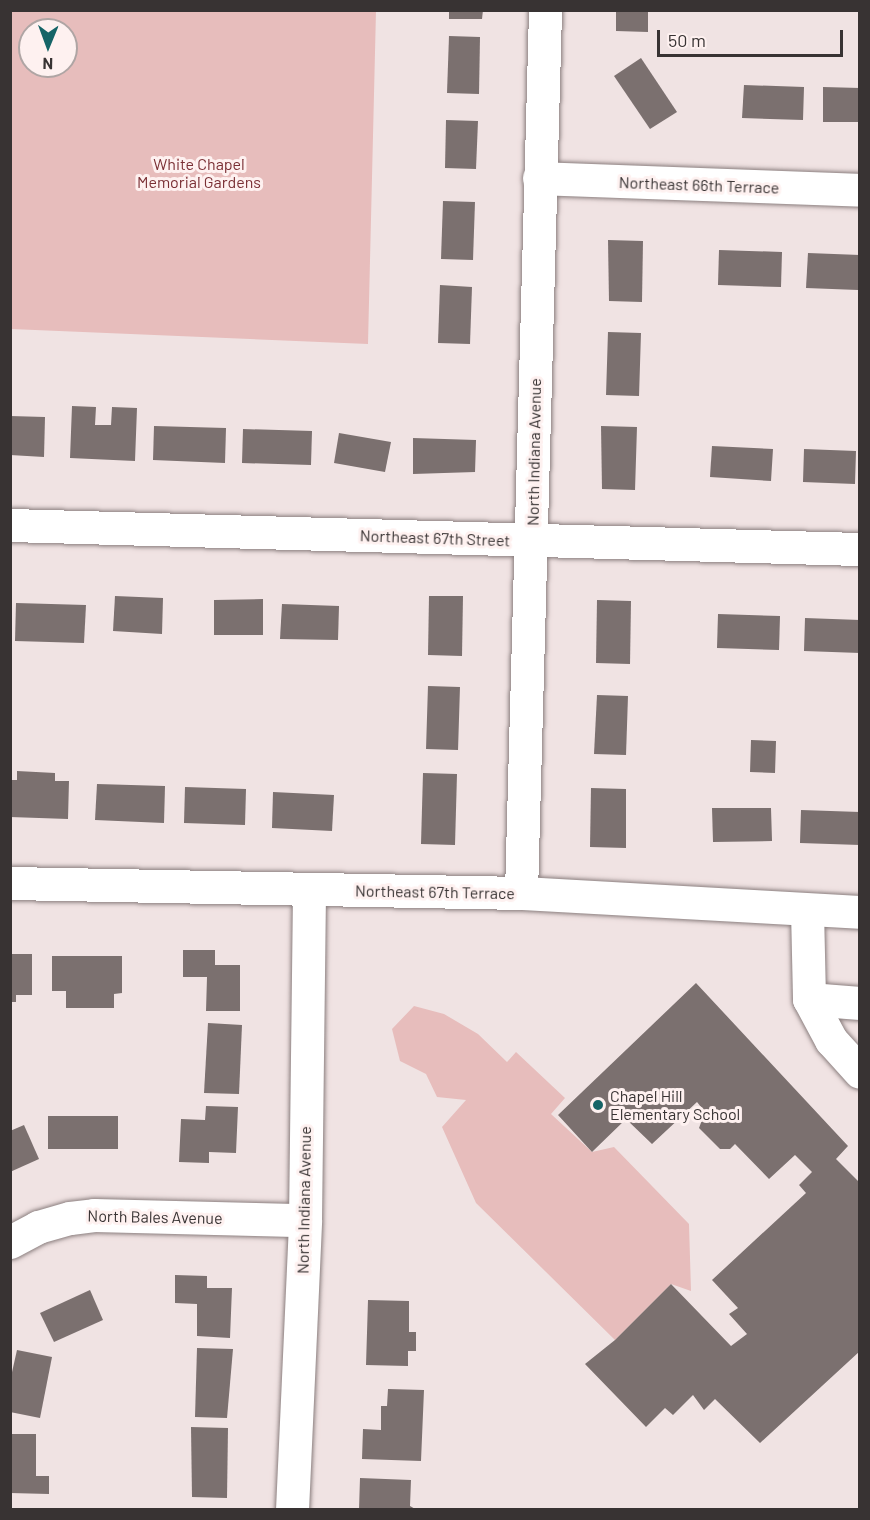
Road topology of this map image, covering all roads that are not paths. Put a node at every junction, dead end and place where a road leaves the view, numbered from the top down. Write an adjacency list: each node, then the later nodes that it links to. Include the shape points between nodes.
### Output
1 (545, 10): 2 (street, North Indiana Avenue)
2 (539, 178): 3 (street, Northeast 66th Terrace); 5 (street, North Indiana Avenue)
3 (860, 190)
4 (10, 525): 5 (street, Northeast 67th Street)
5 (533, 541): 6 (street, Northeast 67th Street); 9 (street, North Indiana Avenue)
6 (860, 549)
7 (10, 883): 8 (street, Northeast 67th Terrace)
8 (309, 890): 9 (street, Northeast 67th Terrace); 15 (street, North Indiana Avenue)
9 (521, 893): 10 (street, Northeast 67th Terrace)
10 (807, 910): 11 (street, Northeast 67th Terrace); 12 (street)
11 (860, 912)
12 (809, 999): 13 (street); 14 (street, via 831,1041)
13 (860, 1003)
14 (860, 1071)
15 (305, 1220): 16 (street, North Bales Avenue, via 94,1215 39,1227); 17 (street, North Indiana Avenue)
16 (10, 1242)
17 (292, 1509)

